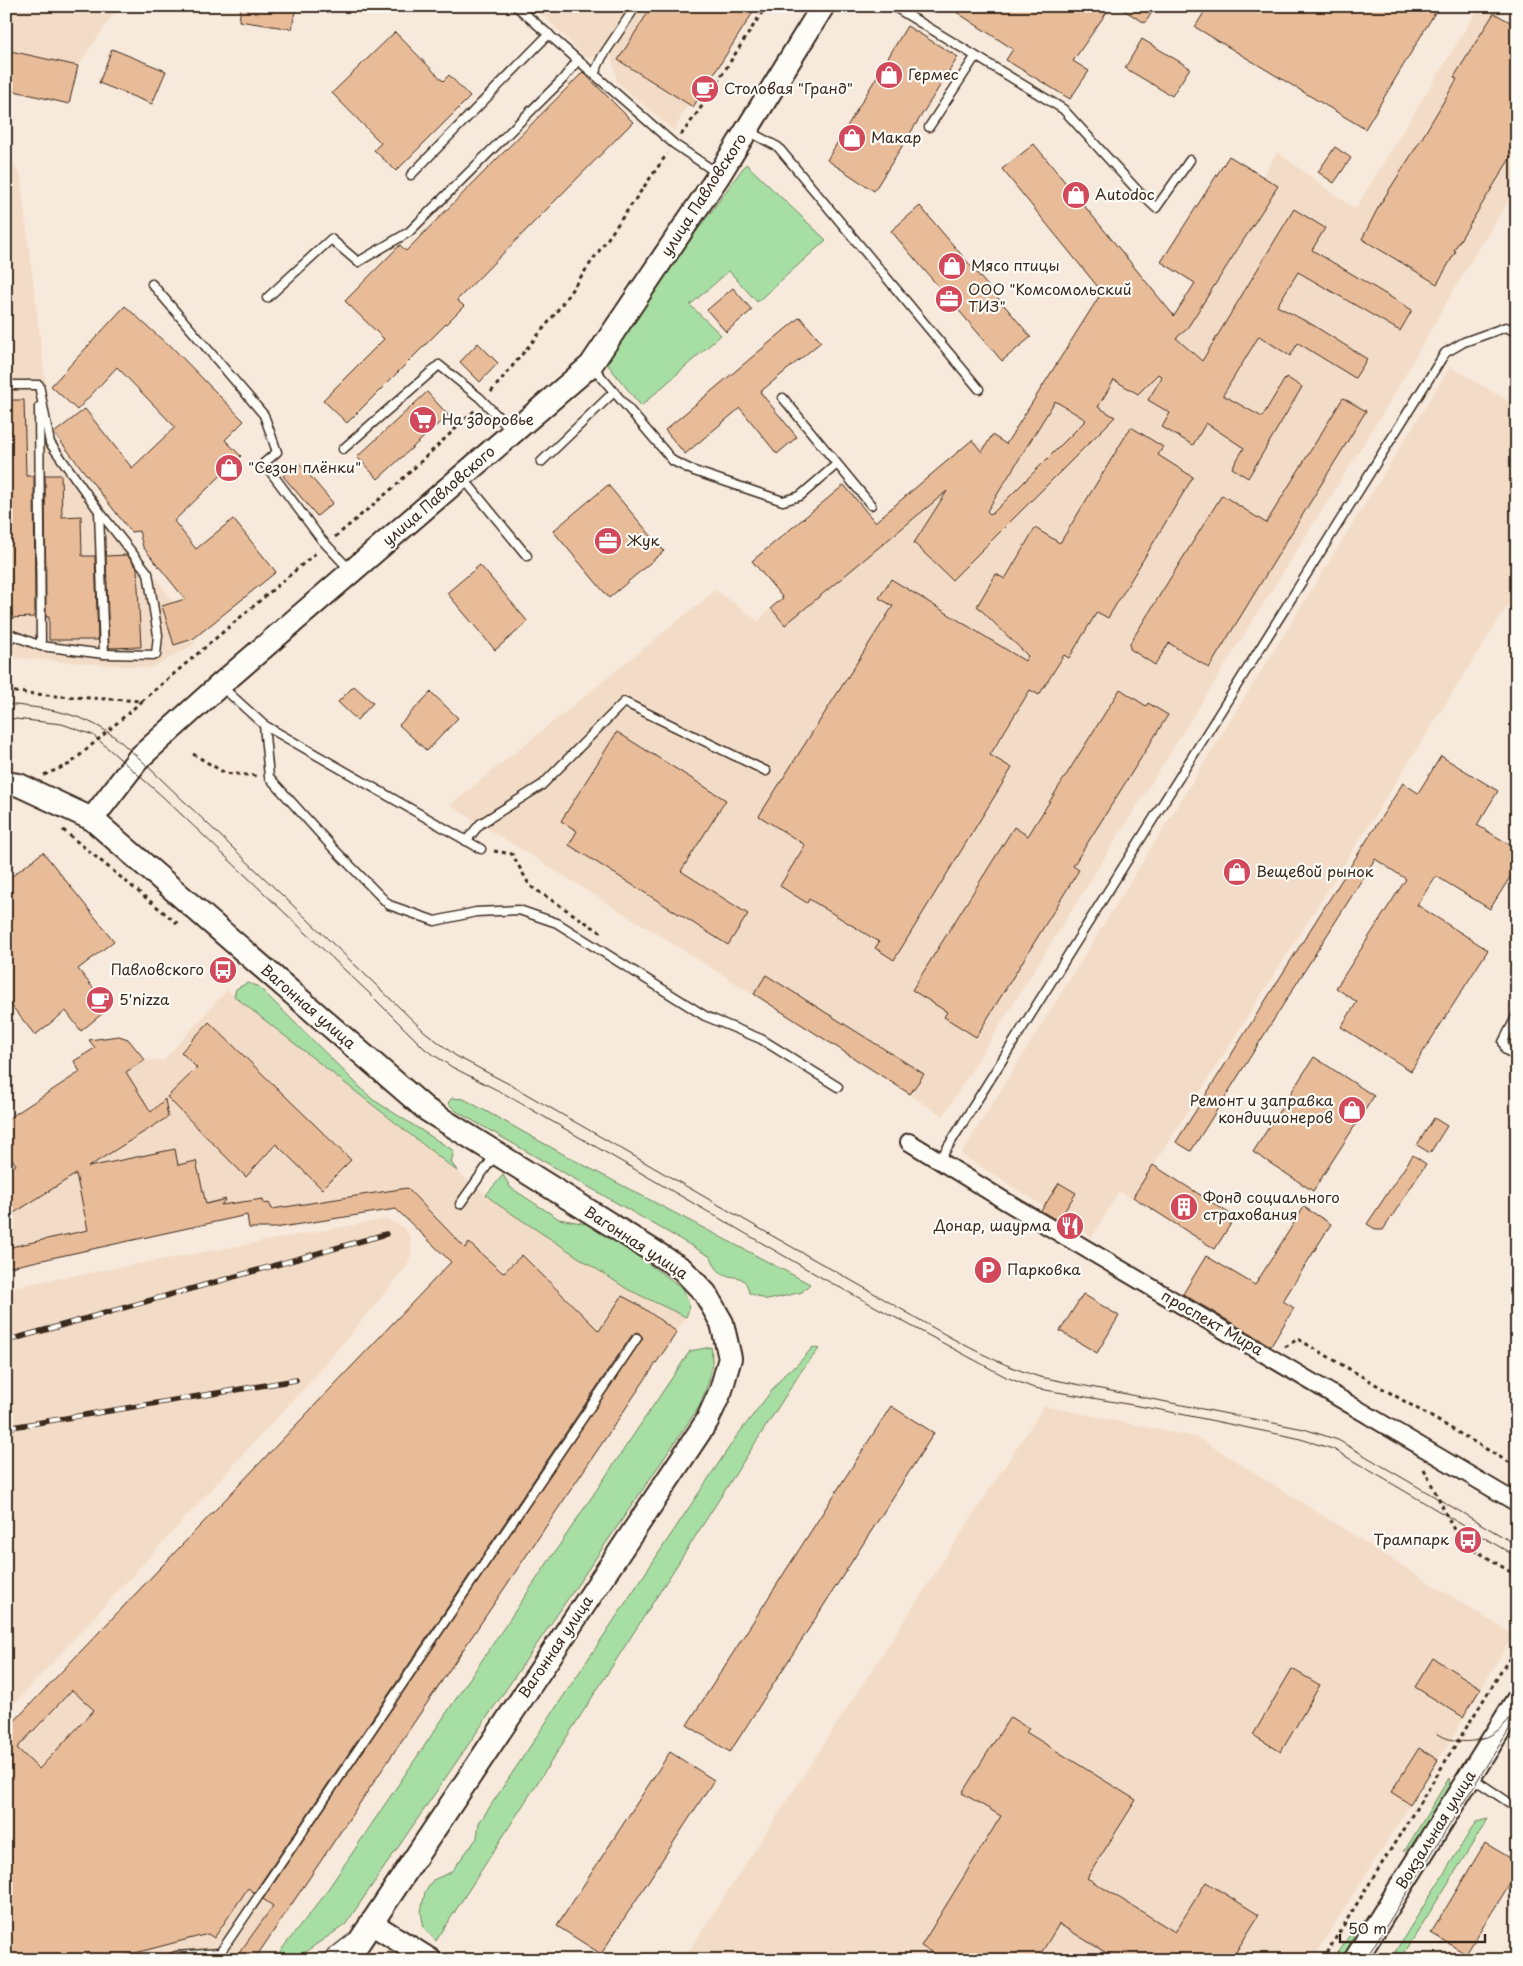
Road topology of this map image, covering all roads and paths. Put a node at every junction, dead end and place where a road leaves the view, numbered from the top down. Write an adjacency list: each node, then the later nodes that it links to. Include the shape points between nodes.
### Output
1 (516, 6): 6 (lane)
2 (636, 6): 9 (lane)
3 (766, 6): 12 (path)
4 (823, 6): 11 (street, улица Павловского)
5 (893, 6): 7 (lane)
6 (549, 34): 8 (lane); 15 (lane)
7 (975, 57): 10 (lane); 13 (lane, via 1063,108 1156,208)
8 (578, 60): 9 (lane); 17 (lane, via 563,80 409,232 358,262 331,239)
9 (594, 74): 12 (lane)
10 (929, 127)
11 (746, 130): 14 (street, улица Павловского); 22 (lane, via 778,147)
12 (674, 144): 14 (lane); 25 (path, via 552,318)
13 (1190, 160)
14 (719, 174): 19 (street, улица Павловского)
15 (411, 175)
16 (152, 284): 33 (lane, via 264,415 277,452 264,463)
17 (268, 298)
18 (1517, 333): 60 (lane, via 1506,327 1445,352)
19 (591, 365): 23 (lane); 26 (street, улица Павловского)
20 (6, 385): 21 (lane)
21 (39, 385): 32 (lane, via 50,443); 38 (lane)
22 (979, 389)
23 (614, 392): 28 (lane); 29 (lane, via 673,461 783,501 800,496)
24 (783, 398): 29 (lane)
25 (484, 402): 26 (lane); 27 (lane, via 439,365); 33 (path, via 394,487)
26 (512, 432): 30 (street, улица Павловского)
27 (343, 449)
28 (541, 462)
29 (837, 464): 31 (lane)
30 (461, 476): 34 (lane); 35 (street, улица Павловского)
31 (871, 505)
32 (98, 511): 39 (lane); 39 (lane, via 148,573 158,635 156,654)
33 (327, 544): 35 (lane); 42 (path)
34 (527, 556)
35 (351, 571): 40 (street, улица Павловского)
36 (9, 634): 37 (lane); 38 (lane)
37 (6, 646)
38 (41, 646): 39 (lane)
39 (104, 654)
40 (220, 684): 43 (lane); 49 (street, улица Павловского, via 139,758)
41 (6, 691): 42 (path)
42 (142, 701): 46 (path, via 70,764)
43 (264, 725): 47 (lane); 51 (lane)
44 (193, 754): 47 (path, via 225,773)
45 (766, 771): 51 (lane, via 624,702 542,786 480,824)
46 (40, 776)
47 (269, 777): 57 (lane, via 389,905 436,921 476,912 519,910 557,923 705,1016 761,1039)
48 (6, 783): 49 (street, via 18,785)
49 (92, 819): 59 (street, Вагонная улица, via 427,1110)
50 (57, 825): 53 (path)
51 (466, 841): 52 (lane)
52 (481, 849): 54 (path, via 512,854 530,886)
53 (179, 925)
54 (603, 934)
55 (1517, 1015): 56 (lane, via 1503,1042 1506,1050)
56 (1517, 1058)
57 (838, 1088)
58 (909, 1142): 60 (street, проспект Мира)
59 (496, 1153): 61 (lane); 73 (street, Вагонная улица, via 682,1269 705,1293 722,1323 730,1358 721,1390 707,1421)
60 (939, 1161): 63 (street, проспект Мира)
61 (460, 1204)
62 (638, 1338): 74 (lane, via 220,1953 176,1956)
63 (1270, 1357): 64 (street, проспект Мира); 65 (path, via 1298,1339)
64 (1410, 1440): 66 (street, проспект Мира); 67 (path, via 1459,1540)
65 (1517, 1467)
66 (1517, 1503)
67 (1517, 1576)
68 (1517, 1646): 78 (path)
69 (1517, 1701): 71 (street, Вокзальная улица)
70 (1517, 1726): 71 (street, Вокзальная улица)
71 (1475, 1779): 72 (lane); 79 (street, Вокзальная улица); 80 (street, Вокзальная улица)
72 (1517, 1808)
73 (371, 1923): 75 (lane); 76 (street, Вагонная улица); 77 (street)
74 (167, 1960)
75 (324, 1960)
76 (347, 1960)
77 (430, 1960)
78 (1322, 1960)
79 (1355, 1960)
80 (1369, 1960)

